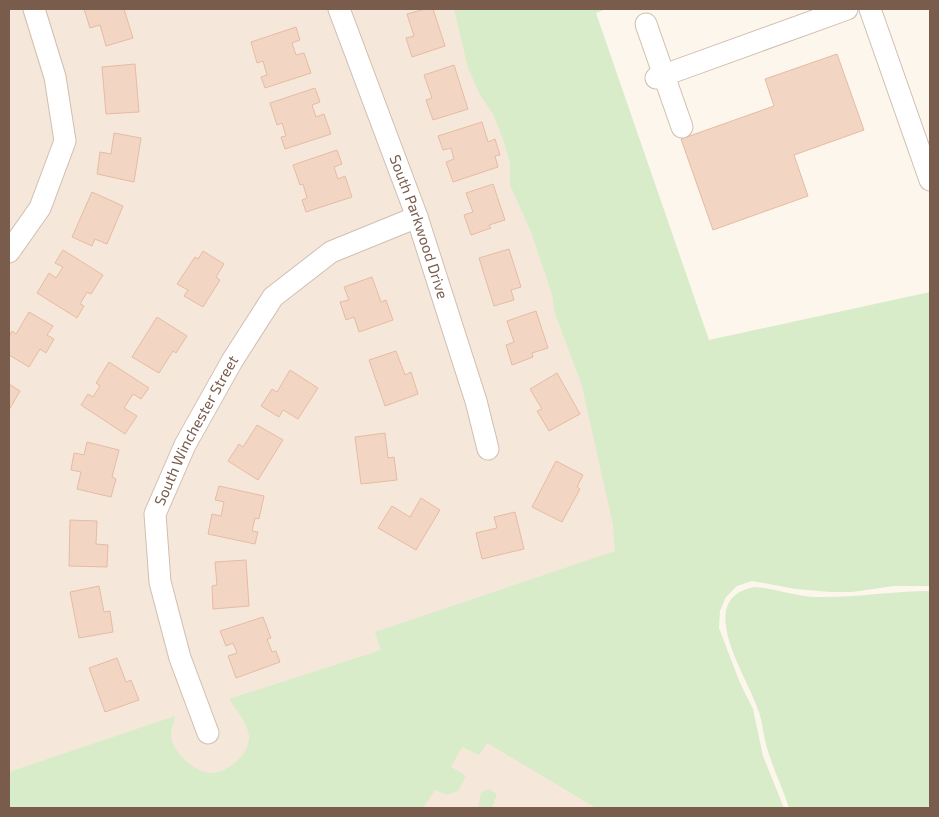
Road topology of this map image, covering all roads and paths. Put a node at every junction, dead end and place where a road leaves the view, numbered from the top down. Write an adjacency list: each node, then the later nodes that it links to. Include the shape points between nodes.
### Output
1 (34, 9): 10 (street, via 55,77 65,140 40,208)
2 (339, 9): 9 (street, South Parkwood Drive)
3 (847, 9): 6 (street)
4 (870, 9): 8 (street)
5 (646, 24): 6 (street)
6 (660, 76): 7 (street)
7 (682, 126)
8 (930, 180)
9 (417, 217): 11 (street, South Parkwood Drive, via 476,401); 12 (street, South Winchester Street, via 331,252 273,297 232,361 185,445 155,514 160,582 180,658)
10 (9, 252)
11 (488, 449)
12 (208, 732)

